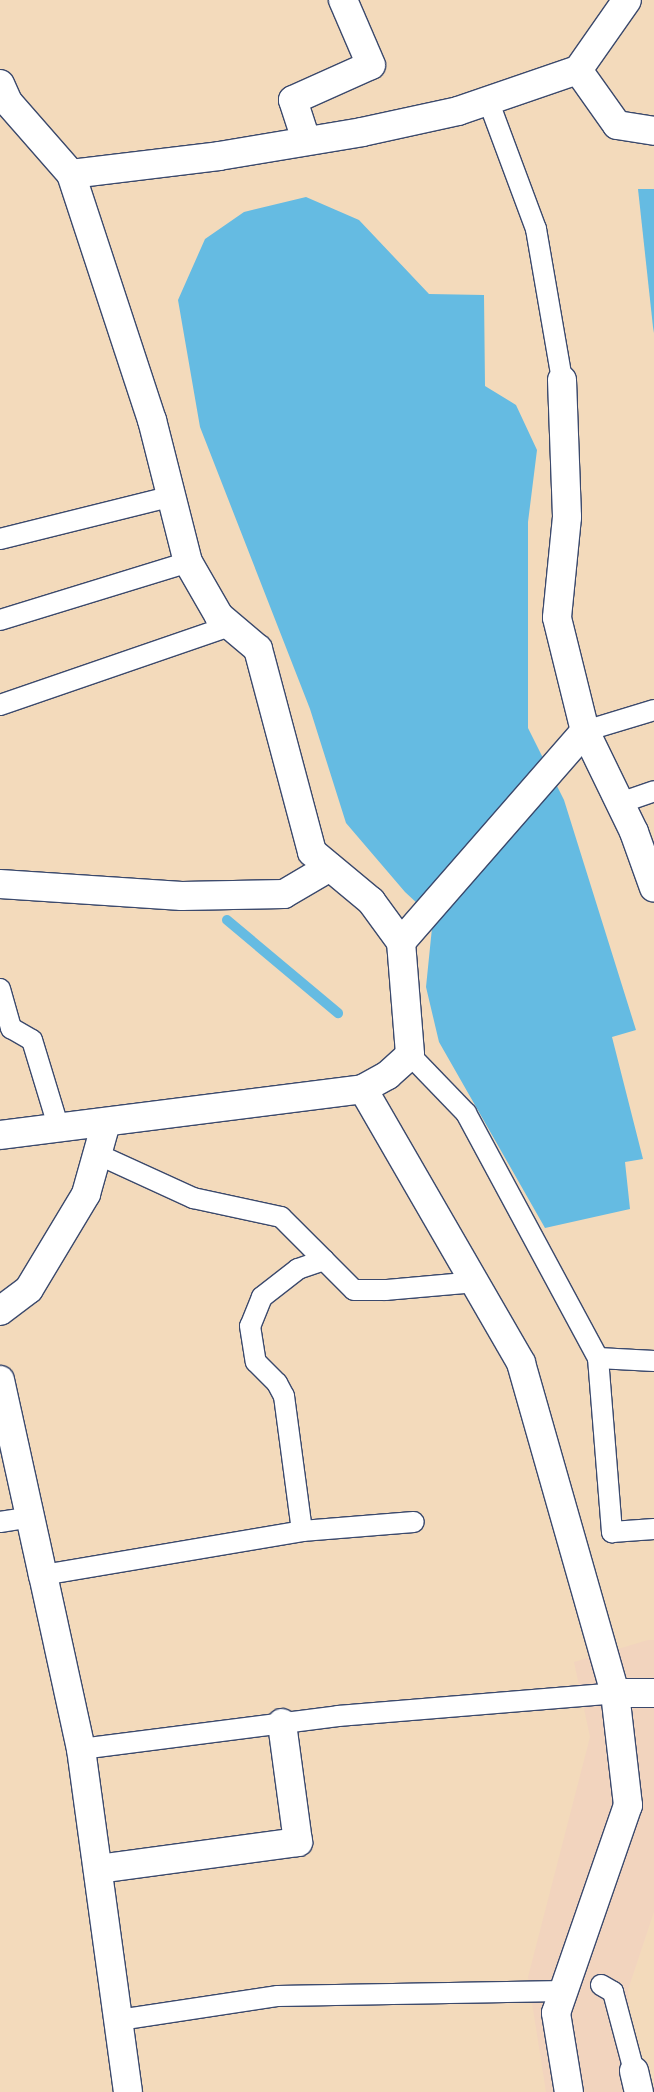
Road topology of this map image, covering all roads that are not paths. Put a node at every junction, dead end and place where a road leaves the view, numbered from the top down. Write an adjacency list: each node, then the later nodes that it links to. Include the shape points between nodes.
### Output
1 (343, 0): 7 (street, via 371,65 293,100)
2 (627, 0): 3 (street)
3 (578, 70): 5 (street); 6 (street, via 617,126)
4 (0, 84): 8 (street, via 8,102)
5 (488, 100): 7 (street, via 423,119); 9 (lane, via 536,229)
6 (654, 131)
7 (306, 140): 8 (street, via 219,156)
8 (71, 174): 10 (street, via 136,366)
9 (562, 380): 17 (street, via 567,517 557,618)
10 (172, 496): 11 (lane); 12 (street)
11 (0, 539)
12 (188, 562): 13 (lane); 14 (street, via 219,616)
13 (0, 620)
14 (229, 626): 15 (lane); 20 (street, via 258,649 312,852)
15 (0, 705)
16 (654, 710): 17 (lane)
17 (585, 731): 19 (street); 23 (street)
18 (654, 791): 19 (lane)
19 (620, 803): 21 (street)
20 (330, 867): 22 (street, via 284,894 182,896); 23 (street, via 372,901)
21 (652, 875)
22 (0, 884)
23 (400, 942): 25 (street)
24 (0, 989): 28 (lane, via 10,1028 32,1040)
25 (410, 1055): 26 (street, via 388,1075); 34 (lane, via 466,1113)
26 (363, 1089): 27 (street); 32 (street)
27 (106, 1123): 28 (street); 30 (street)
28 (59, 1129): 29 (street)
29 (0, 1135)
30 (97, 1154): 31 (lane, via 193,1198 281,1217); 33 (street, via 86,1194 29,1289)
31 (324, 1260): 32 (lane, via 354,1290); 41 (lane, via 298,1269 262,1297 250,1326 256,1362 277,1383 284,1396)
32 (474, 1282): 43 (street, via 521,1362)
33 (0, 1311)
34 (598, 1358): 35 (lane); 40 (lane, via 612,1532)
35 (654, 1360)
36 (0, 1380): 37 (street)
37 (30, 1517): 38 (lane); 42 (street)
38 (0, 1522)
39 (414, 1522): 41 (lane)
40 (654, 1529)
41 (302, 1531): 42 (lane)
42 (43, 1574): 46 (street)
43 (615, 1693): 44 (street); 45 (lane); 49 (street, via 628,1805)
44 (654, 1693)
45 (282, 1723): 46 (lane); 47 (street, via 298,1842)
46 (82, 1749): 47 (street)
47 (98, 1870): 50 (street)
48 (601, 1985): 51 (lane, via 613,1992)
49 (564, 1991): 50 (lane, via 278,1996); 53 (street, via 556,2013)
50 (119, 2020): 52 (street)
51 (637, 2081)
52 (128, 2092)
53 (569, 2092)

